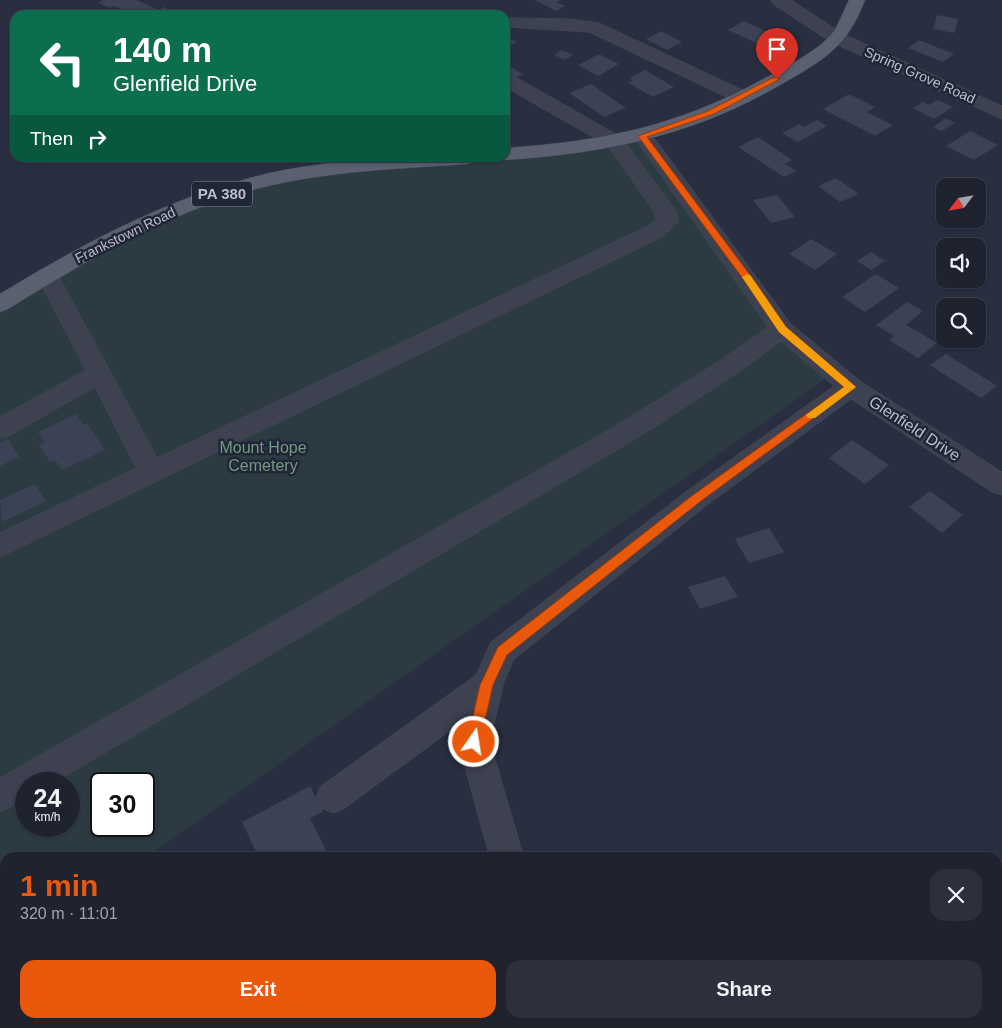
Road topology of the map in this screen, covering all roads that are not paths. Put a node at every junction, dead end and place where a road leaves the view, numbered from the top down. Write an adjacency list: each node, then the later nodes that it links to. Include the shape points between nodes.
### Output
1 (779, 0): 4 (street, Spring Grove Road)
2 (857, 0): 4 (main road, via 852,15)
3 (510, 23): 6 (street, via 570,24 593,28)
4 (837, 38): 6 (main road, via 789,72); 7 (street, Spring Grove Road)
5 (510, 82): 9 (street)
6 (742, 97): 8 (main road, via 711,112)
7 (1000, 106)
8 (642, 136): 9 (main road); 14 (street, Glenfield Drive)
9 (614, 141): 10 (main road); 18 (street, via 665,211 667,222 656,231)
10 (510, 154)
11 (412, 162): 12 (main road, Frankstown Road / PA 380, via 296,174 203,199 88,251)
12 (47, 276): 13 (main road, Frankstown Road / PA 380); 15 (street)
13 (0, 304)
14 (782, 329): 16 (street, Glenfield Drive); 22 (street, via 633,428)
15 (100, 373): 17 (street); 18 (street)
16 (851, 387): 19 (street, Glenfield Drive); 21 (street, via 697,498 502,651)
17 (0, 429)
18 (150, 472): 20 (street)
19 (1002, 485)
20 (0, 546)
21 (487, 685): 23 (street); 24 (street, via 474,742)
22 (0, 796)
23 (333, 797)
24 (505, 852)

